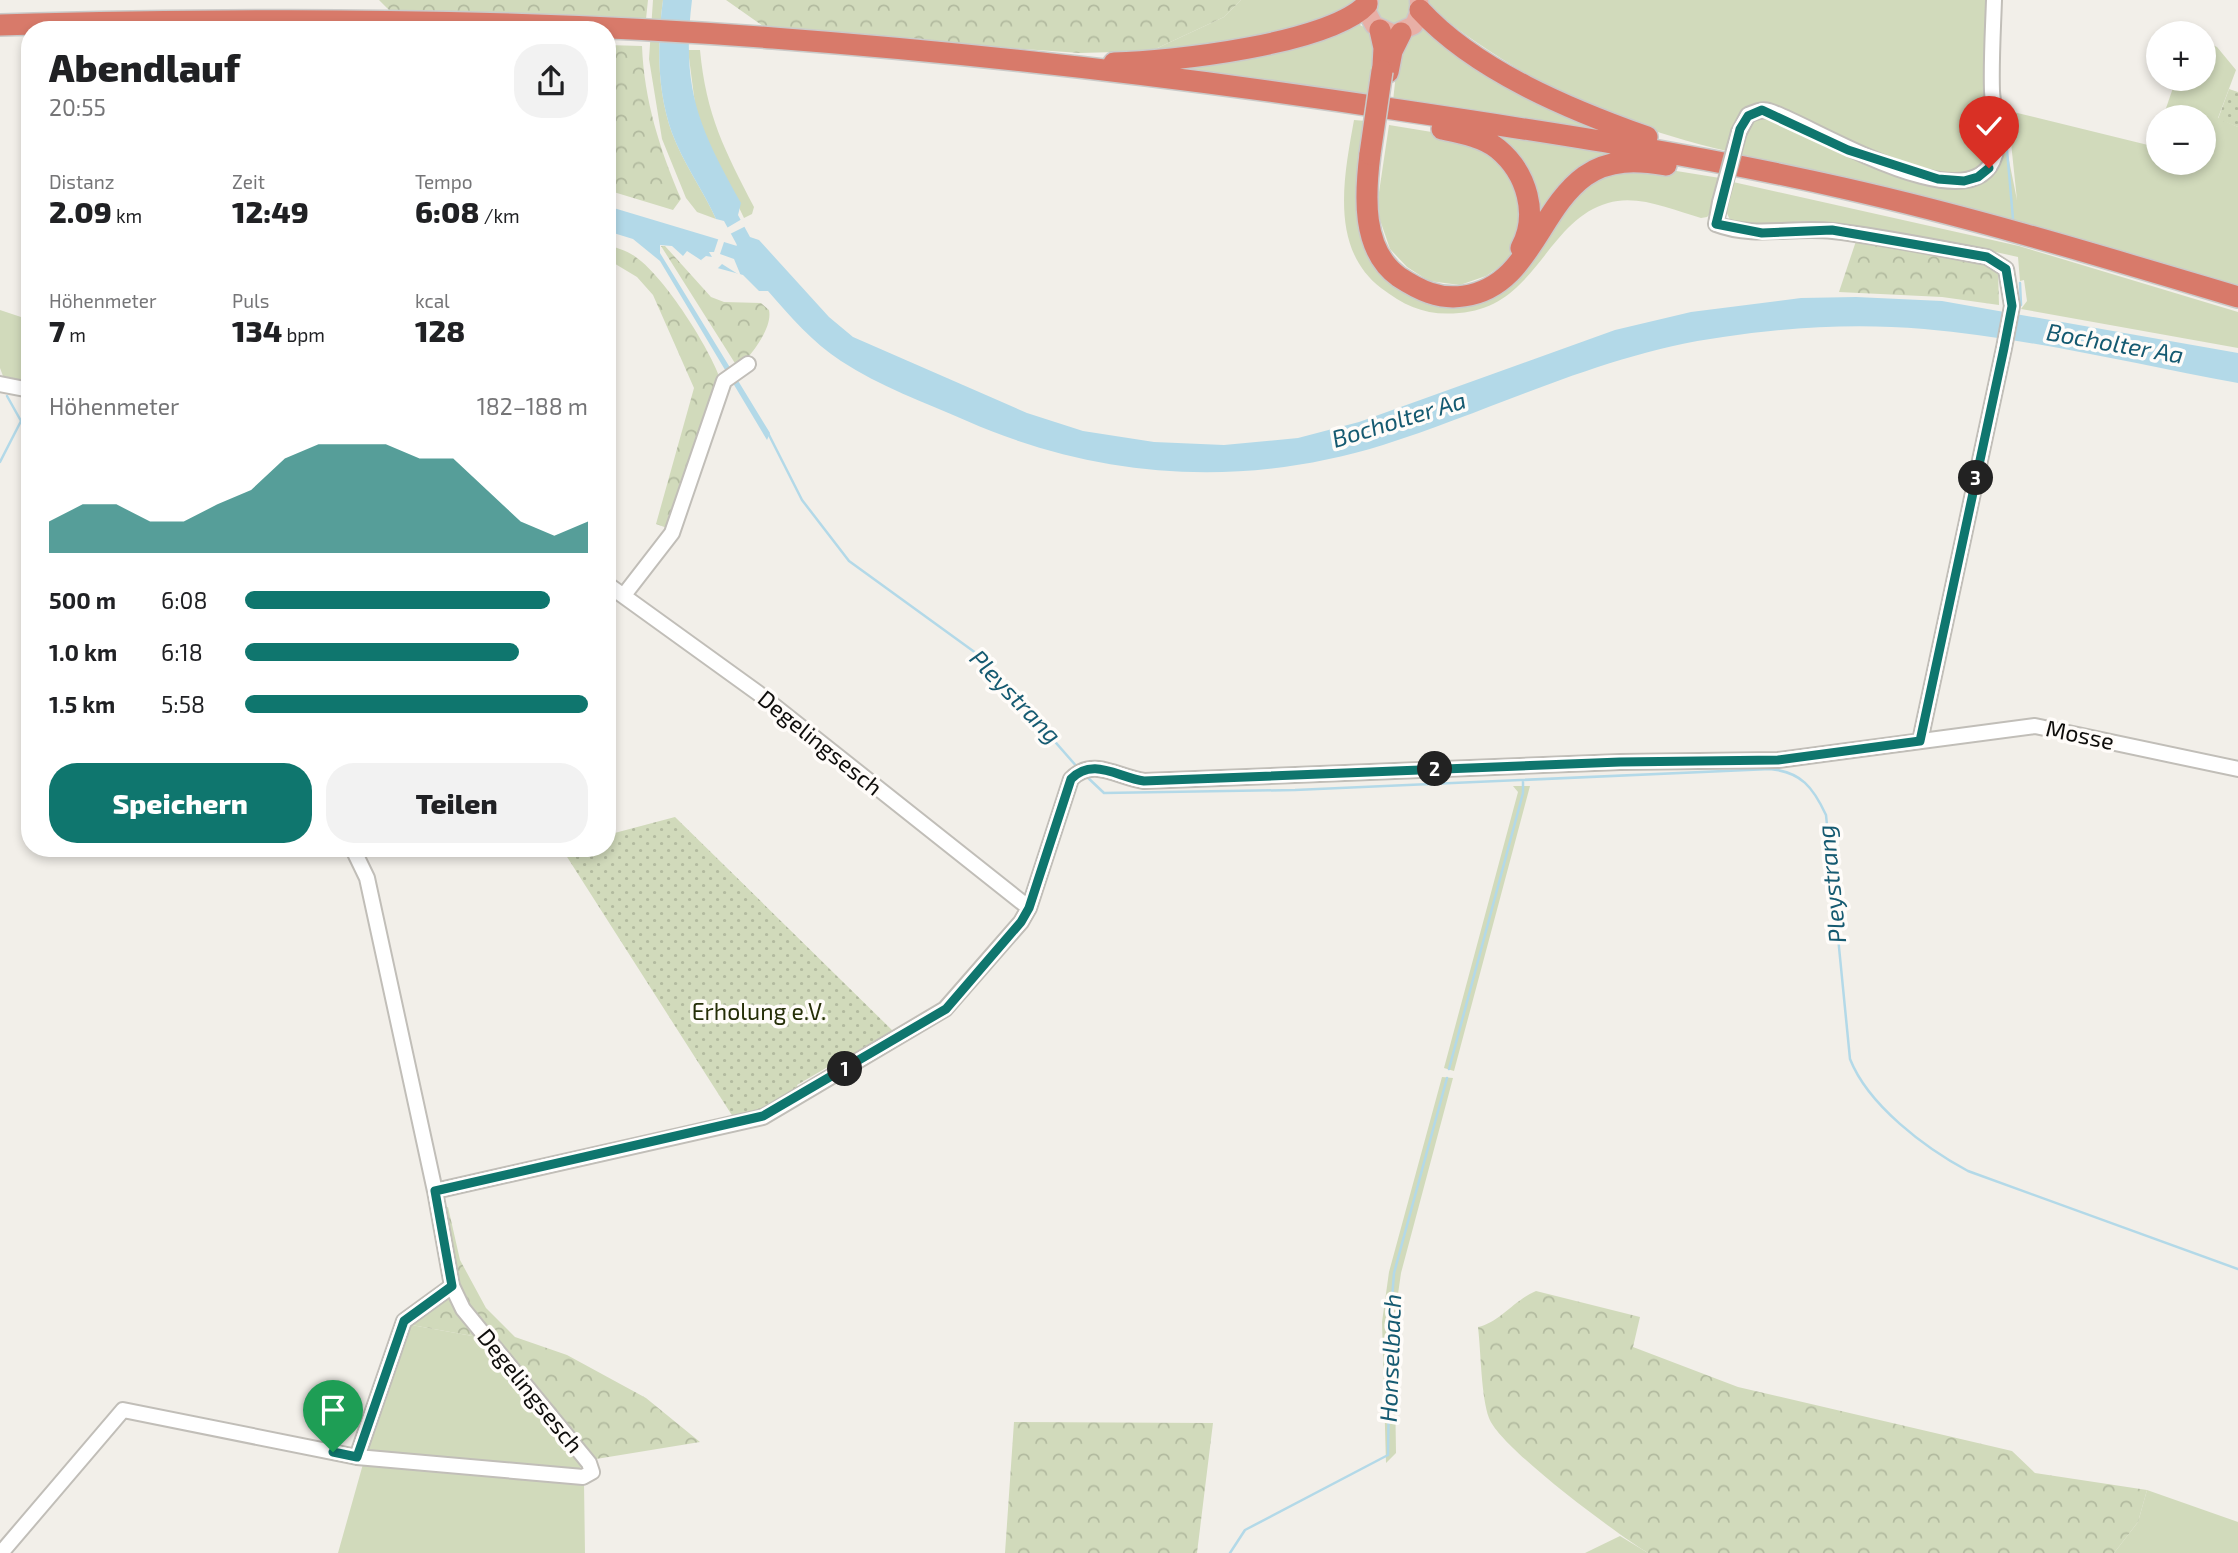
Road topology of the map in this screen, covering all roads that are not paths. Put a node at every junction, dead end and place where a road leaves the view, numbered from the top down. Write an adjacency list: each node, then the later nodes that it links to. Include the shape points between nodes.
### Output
1 (1994, 0): 26 (street, bridge, via 1996,155 1978,177 1951,182 1915,173 1848,150 1768,111 1748,116 1739,132 1716,224 1762,233 1832,230 1998,261 2006,269 2012,306)
2 (1368, 2): 9 (main road, via 1370,19); 14 (highway, via 1356,14 1296,37 1197,57 1116,63)
3 (1419, 5): 9 (main road, via 1414,25); 17 (highway, via 1434,25 1468,51 1567,106)
4 (0, 16): 5 (highway)
5 (41, 21)
6 (21, 24): 7 (highway)
7 (0, 25)
8 (616, 31): 13 (highway)
9 (1391, 32): 16 (highway, bridge, via 1384,48)
10 (21, 37): 11 (highway)
11 (0, 38)
12 (616, 38): 13 (highway)
13 (769, 42): 14 (highway); 15 (highway)
14 (980, 57): 17 (highway, via 1309,96 1619,142)
15 (1393, 118): 16 (highway, via 1478,138 1498,149 1513,166 1524,182 1530,205 1527,238 1515,259 1497,277 1473,289 1428,285 1395,265 1373,209); 18 (highway, via 1618,149)
16 (1374, 154): 18 (highway, via 1367,210 1379,256 1412,286 1454,298 1475,295 1510,274 1567,191 1606,164 1656,163)
17 (1718, 163): 19 (highway, via 1842,187 1960,217)
18 (1749, 176): 20 (highway, via 2037,246)
19 (2238, 297)
20 (2238, 305)
21 (743, 367): 25 (street, via 726,380 672,533)
22 (0, 384): 23 (street)
23 (21, 388)
24 (616, 590): 25 (street, Degelingsesch)
25 (624, 595): 29 (street, Degelingsesch, via 769,701)
26 (1920, 741): 27 (street, Mosse, via 2035,726); 29 (street, Mosse, via 1778,760 1144,781 1093,766 1071,779)
27 (2238, 769)
28 (358, 857): 30 (street, Degelingsesch, via 367,878)
29 (1029, 908): 30 (street, via 946,1009 763,1116)
30 (435, 1191): 31 (street, Degelingsesch)
31 (452, 1286): 32 (street, via 404,1321); 32 (street, Degelingsesch, via 463,1309 592,1472 583,1478)
32 (357, 1457): 33 (street, Degelingsesch, via 123,1409)
33 (1, 1553)

